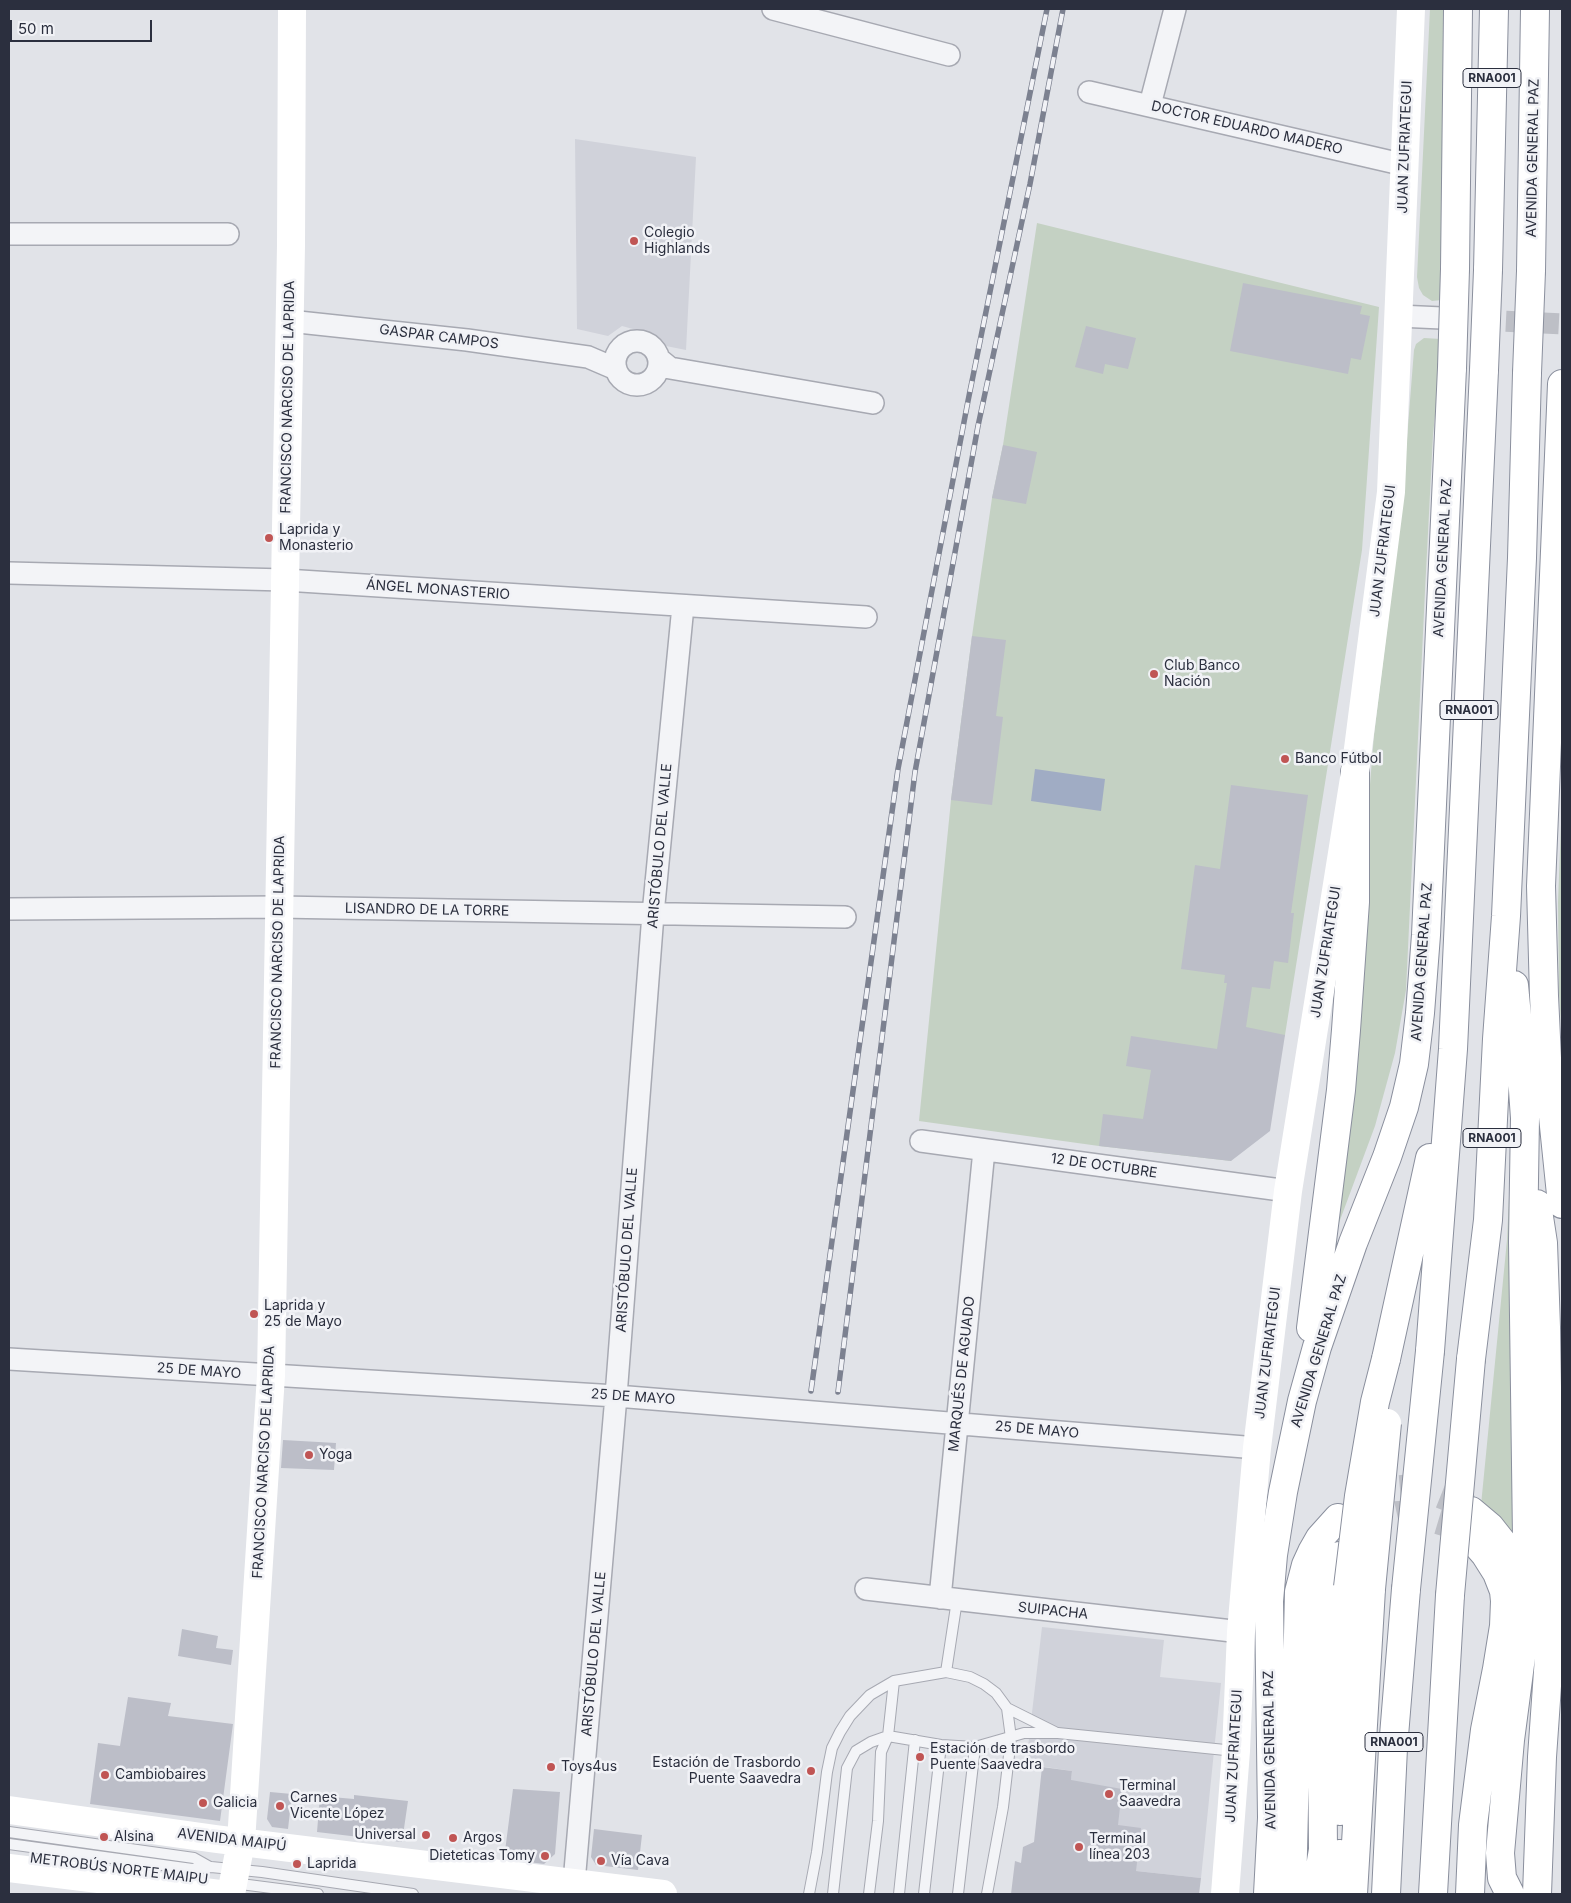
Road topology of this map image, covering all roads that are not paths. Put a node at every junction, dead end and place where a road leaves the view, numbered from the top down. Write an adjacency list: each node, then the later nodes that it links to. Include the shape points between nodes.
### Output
1 (292, 9): 20 (main road, FRANCISCO NARCISO DE LAPRIDA)
2 (1175, 9): 13 (street)
3 (1411, 9): 15 (main road, JUAN ZUFRIATEGUI)
4 (1458, 9): 44 (main road, AVENIDA GENERAL PAZ, bridge, via 1452,368 1420,1013 1414,1064 1404,1107 1335,1294)
5 (1474, 9): 14 (main road, via 1475,48)
6 (1494, 9): 14 (main road, RNA001)
7 (1535, 9): 11 (main road, AVENIDA GENERAL PAZ / RNA001)
8 (1546, 9): 11 (main road)
9 (788, 10): 10 (street)
10 (949, 55)
11 (1534, 64): 33 (main road, AVENIDA GENERAL PAZ / RNA001, bridge, via 1522,558)
12 (1089, 92): 13 (street, DOCTOR EDUARDO MADERO)
13 (1150, 105): 15 (street, DOCTOR EDUARDO MADERO)
14 (1490, 147): 35 (main road, RNA001, bridge, via 1484,370)
15 (1405, 164): 18 (main road, JUAN ZUFRIATEGUI)
16 (9, 234): 17 (street)
17 (228, 234)
18 (1398, 316): 19 (street); 29 (main road, JUAN ZUFRIATEGUI, via 1391,492)
19 (1442, 318)
20 (289, 321): 21 (street, GASPAR CAMPOS); 26 (main road, FRANCISCO NARCISO DE LAPRIDA)
21 (617, 360): 22 (street, via 619,376 631,384 646,383); 22 (street, via 625,345 643,342 653,348)
22 (662, 367): 24 (street)
23 (1562, 384): 40 (main road, via 1541,886 1547,1058)
24 (872, 403)
25 (9, 572): 26 (street, ÁNGEL MONASTERIO)
26 (285, 580): 27 (street, ÁNGEL MONASTERIO); 30 (main road, FRANCISCO NARCISO DE LAPRIDA)
27 (683, 606): 28 (street, ÁNGEL MONASTERIO); 32 (street, ARISTÓBULO DEL VALLE)
28 (866, 617)
29 (1356, 772): 39 (main road, JUAN ZUFRIATEGUI); 44 (main road, via 1355,902 1344,1056)
30 (279, 907): 31 (street, LISANDRO DE LA TORRE); 32 (street, LISANDRO DE LA TORRE); 42 (main road, FRANCISCO NARCISO DE LAPRIDA)
31 (9, 909)
32 (653, 914): 34 (street, LISANDRO DE LA TORRE); 43 (street, ARISTÓBULO DEL VALLE)
33 (1506, 916): 36 (main road); 95 (main road, AVENIDA GENERAL PAZ / RNA001, bridge, via 1488,1220 1471,1359 1450,1595)
34 (845, 917)
35 (1453, 1049): 49 (main road, bridge, via 1388,1353 1386,1441); 94 (main road, RNA001, bridge, via 1430,1351 1406,1589)
36 (1524, 1118): 52 (main road); 98 (main road, via 1543,1243 1546,1328 1550,1643)
37 (921, 1141): 38 (street, 12 DE OCTUBRE)
38 (984, 1150): 39 (street, 12 DE OCTUBRE); 45 (street, MARQUÉS DE AGUADO)
39 (1288, 1191): 46 (main road, JUAN ZUFRIATEGUI)
40 (1562, 1204)
41 (9, 1359): 42 (street, 25 DE MAYO)
42 (271, 1375): 43 (street, 25 DE MAYO); 68 (main road, FRANCISCO NARCISO DE LAPRIDA)
43 (616, 1396): 45 (street, 25 DE MAYO); 77 (street, ARISTÓBULO DEL VALLE)
44 (1302, 1401): 65 (main road, AVENIDA GENERAL PAZ, via 1273,1555 1269,1601)
45 (957, 1423): 46 (street, 25 DE MAYO); 51 (street, MARQUÉS DE AGUADO)
46 (1257, 1448): 53 (main road, JUAN ZUFRIATEGUI)
47 (1338, 1518): 65 (main road, via 1312,1552 1299,1592)
48 (1339, 1556): 91 (main road, via 1328,1575 1321,1606 1323,1850 1317,1874)
49 (1360, 1588): 92 (main road, via 1339,1861); 93 (main road)
50 (866, 1589): 51 (street, SUIPACHA)
51 (949, 1599): 53 (street, SUIPACHA); 54 (lane)
52 (1525, 1608): 96 (main road, via 1509,1552 1490,1527 1471,1524 1503,1585 1506,1601 1473,1825); 97 (main road, via 1500,1853 1502,1878)
53 (1240, 1632): 63 (main road, JUAN ZUFRIATEGUI)
54 (946, 1672): 55 (lane); 56 (lane, via 970,1676 984,1684)
55 (894, 1681): 58 (lane); 81 (lane, via 870,1695 850,1716 832,1748)
56 (1007, 1708): 57 (lane); 59 (lane)
57 (1058, 1733): 59 (lane, via 1024,1733); 63 (lane)
58 (888, 1736): 60 (lane); 82 (lane, via 856,1752 847,1768); 83 (lane, via 881,1752 878,1821)
59 (1011, 1738): 62 (lane); 87 (lane, via 1003,1807)
60 (915, 1740): 61 (lane); 84 (lane)
61 (941, 1745): 62 (lane); 85 (lane)
62 (975, 1748): 86 (lane)
63 (1236, 1751): 88 (main road, JUAN ZUFRIATEGUI)
64 (9, 1810): 68 (main road, AVENIDA MAIPÚ)
65 (1283, 1818): 89 (main road, AVENIDA GENERAL PAZ); 90 (main road)
66 (9, 1832): 67 (lane, METROBÚS NORTE MAIPU)
67 (67, 1840): 70 (lane, METROBÚS NORTE MAIPU); 71 (lane, METROBÚS NORTE MAIPU)
68 (241, 1842): 76 (main road, FRANCISCO NARCISO DE LAPRIDA); 77 (main road, AVENIDA MAIPÚ)
69 (9, 1844): 72 (lane, METROBÚS NORTE MAIPU)
70 (102, 1845): 71 (lane); 76 (lane, METROBÚS NORTE MAIPU, via 194,1858)
71 (83, 1847): 72 (lane); 74 (lane, METROBÚS NORTE MAIPU)
72 (64, 1852): 74 (lane, METROBÚS NORTE MAIPU)
73 (9, 1854): 76 (lane, METROBÚS NORTE MAIPU)
74 (101, 1856): 76 (lane, METROBÚS NORTE MAIPU, via 192,1869)
75 (9, 1868): 76 (main road)
76 (222, 1881): 78 (lane, METROBÚS NORTE MAIPU); 79 (lane, METROBÚS NORTE MAIPU, via 262,1872)
77 (574, 1888): 80 (main road, AVENIDA MAIPÚ)
78 (318, 1894)
79 (412, 1894)
80 (663, 1894)
81 (809, 1894)
82 (833, 1894)
83 (869, 1894)
84 (899, 1894)
85 (924, 1894)
86 (958, 1894)
87 (987, 1894)
88 (1225, 1894)
89 (1268, 1894)
90 (1292, 1894)
91 (1303, 1894)
92 (1328, 1894)
93 (1353, 1894)
94 (1386, 1894)
95 (1433, 1894)
96 (1470, 1894)
97 (1510, 1894)
98 (1537, 1894)

